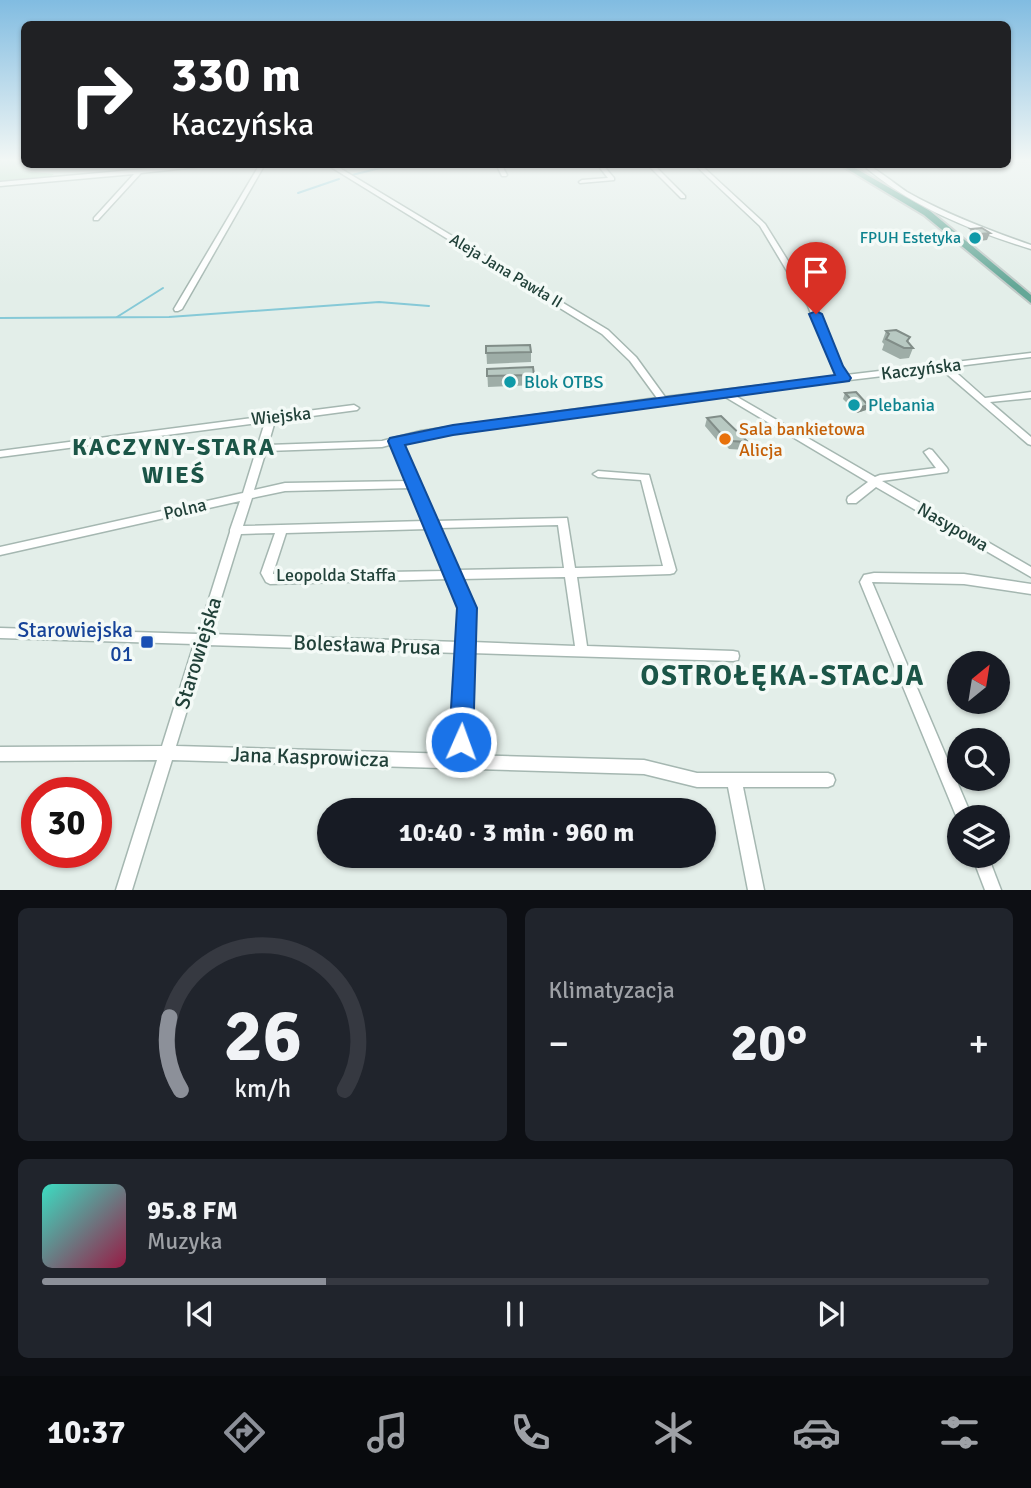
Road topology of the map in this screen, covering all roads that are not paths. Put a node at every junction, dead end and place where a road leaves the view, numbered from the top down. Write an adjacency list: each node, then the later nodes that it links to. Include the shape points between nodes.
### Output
1 (111, 203): 7 (street)
2 (241, 203): 10 (street)
3 (392, 203): 16 (street, Aleja Jana Pawła II, via 605,332 633,359)
4 (738, 203): 13 (street, via 763,225 812,306)
5 (916, 203): 9 (main road)
6 (918, 203): 8 (street)
7 (96, 219)
8 (1031, 247)
9 (1031, 300)
10 (178, 309)
11 (1031, 355): 12 (street, Kaczyńska)
12 (943, 366): 13 (street, Kaczyńska); 17 (street)
13 (844, 378): 14 (street, Kaczyńska)
14 (723, 393): 16 (street, Kaczyńska); 26 (street, Nasypowa)
15 (1031, 395): 17 (street)
16 (663, 400): 21 (street, Kaczyńska)
17 (986, 400): 20 (street)
18 (354, 408): 19 (street, Wiejska)
19 (272, 416): 22 (street, Starowiejska); 24 (street, Wiejska)
20 (1030, 439)
21 (396, 441): 22 (street, Kaczyńska); 27 (street)
22 (261, 448): 28 (street, Starowiejska)
23 (929, 452): 26 (street, via 943,470)
24 (0, 454)
25 (598, 474): 34 (street, via 645,477 670,570)
26 (874, 481): 29 (street); 35 (street, Nasypowa)
27 (414, 484): 28 (street, Polna, via 285,487); 30 (street)
28 (247, 495): 32 (street, Starowiejska); 33 (street, Polna)
29 (852, 500)
30 (432, 525): 31 (street); 34 (street, via 562,521); 36 (street)
31 (282, 529): 32 (street); 36 (street, Leopolda Staffa, via 267,573 270,579)
32 (236, 530): 39 (street, Starowiejska)
33 (0, 551)
34 (569, 570): 36 (street); 41 (street)
35 (1031, 573)
36 (453, 574): 40 (street, via 467,608)
37 (1031, 589): 48 (street, via 964,579 874,577 866,582)
38 (0, 633): 39 (street, Bolesława Prusa)
39 (202, 638): 40 (street, Bolesława Prusa); 43 (street, Starowiejska)
40 (464, 649): 41 (street, Bolesława Prusa); 45 (street)
41 (582, 652): 42 (street, Bolesława Prusa)
42 (733, 656)
43 (167, 753): 44 (street, Jana Kasprowicza); 45 (street, Jana Kasprowicza); 50 (street, Starowiejska)
44 (0, 754)
45 (460, 762): 46 (street, Jana Kasprowicza, via 644,767 691,779)
46 (734, 780): 47 (street, Jana Kasprowicza); 51 (street)
47 (828, 780)
48 (959, 805)
49 (985, 868): 52 (street)
50 (124, 890)
51 (756, 890)
52 (993, 890)

